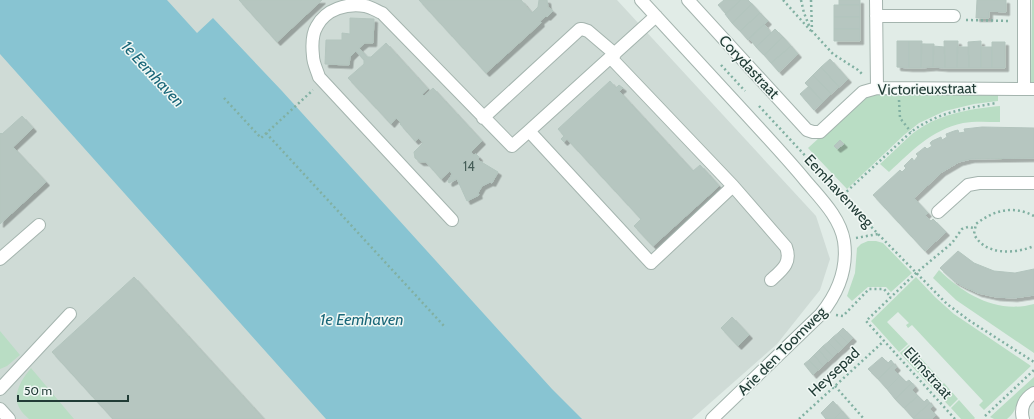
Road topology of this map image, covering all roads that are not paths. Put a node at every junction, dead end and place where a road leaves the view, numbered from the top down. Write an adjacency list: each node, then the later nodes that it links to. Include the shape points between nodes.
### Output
1 (641, 0): 5 (street, Eemhavenweg)
2 (688, 0): 13 (street, Corydastraat, via 807,130)
3 (876, 0): 6 (street)
4 (1024, 0): 10 (street)
5 (656, 16): 8 (street); 19 (street, Eemhavenweg, via 816,193 835,219)
6 (876, 16): 7 (street); 9 (street)
7 (954, 16)
8 (613, 56): 11 (street, via 588,31 576,31); 12 (street); 15 (street)
9 (878, 88): 10 (street, Victorieuxstraat); 13 (street, Victorieuxstraat, via 863,92 820,132)
10 (1029, 89)
11 (483, 118): 12 (street, via 512,146); 17 (street, via 382,13 366,6 339,7 325,15 316,26 313,58 319,77)
12 (528, 131): 15 (street, via 651,263)
13 (813, 132)
14 (1034, 184): 16 (street, via 968,185)
15 (733, 186): 21 (street, via 786,247 787,261 783,269)
16 (938, 212)
17 (452, 220)
18 (39, 225): 20 (street)
19 (844, 241): 27 (street, Arie den Toomweg, via 841,282 829,305)
20 (0, 259)
21 (771, 280)
22 (70, 314): 23 (street)
23 (0, 389)
24 (1034, 393): 28 (street, via 1026,399 1022,409)
25 (0, 409): 26 (street)
26 (9, 419)
27 (712, 419)
28 (1023, 419)

